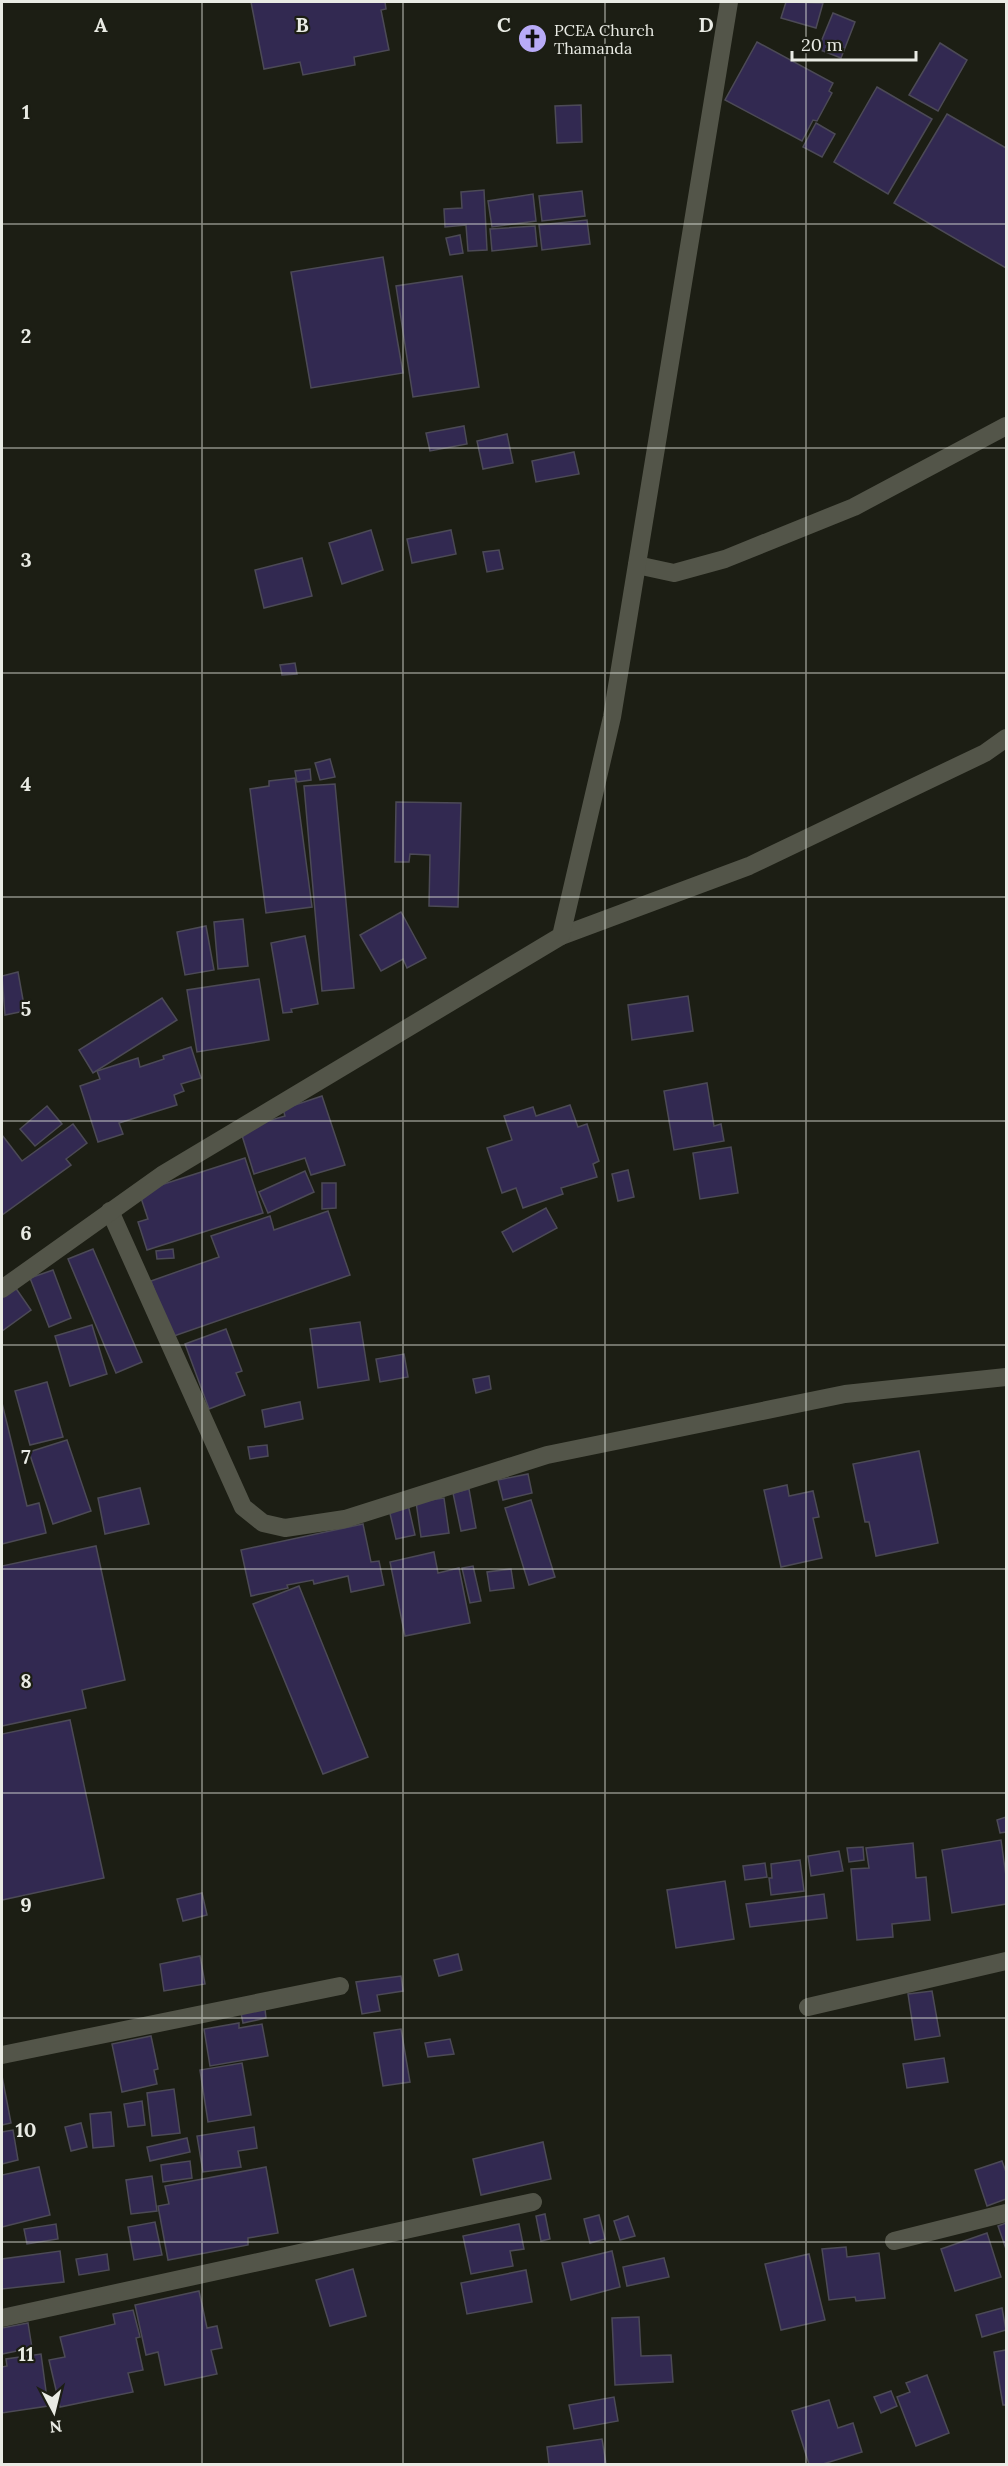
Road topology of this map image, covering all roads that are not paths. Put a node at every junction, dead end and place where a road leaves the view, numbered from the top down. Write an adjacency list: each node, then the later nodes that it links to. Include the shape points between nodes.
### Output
1 (729, 2): 3 (street)
2 (1006, 426): 3 (street, via 854,507 725,559 674,573)
3 (637, 565): 5 (street, via 612,717)
4 (1006, 738): 5 (street, via 985,753 748,866)
5 (561, 936): 6 (street, via 162,1175)
6 (110, 1211): 7 (street); 8 (street, via 243,1507 263,1524 285,1528 345,1519 548,1455 846,1395)
7 (2, 1289)
8 (1006, 1377)
9 (1006, 1961): 11 (street)
10 (340, 1986): 12 (street)
11 (808, 2007)
12 (2, 2055)
13 (533, 2202): 16 (street)
14 (1006, 2213): 15 (street)
15 (894, 2241)
16 (2, 2318)

